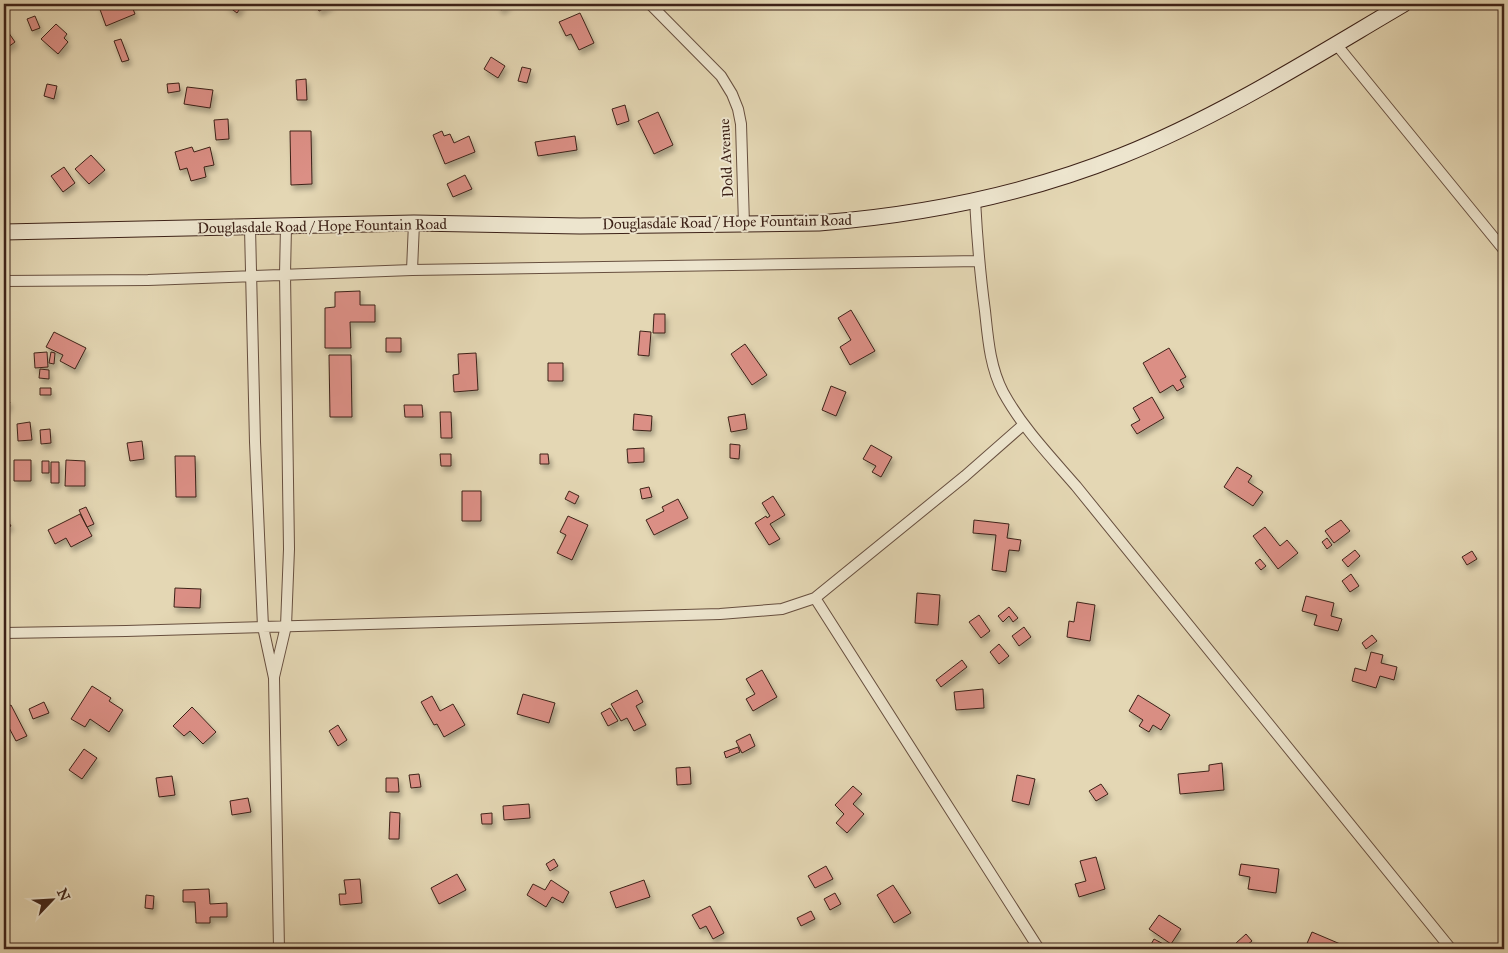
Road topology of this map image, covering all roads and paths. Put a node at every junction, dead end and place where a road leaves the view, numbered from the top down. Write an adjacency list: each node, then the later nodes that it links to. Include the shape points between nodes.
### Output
1 (650, 4): 6 (street, Dold Avenue, via 714,68 738,108)
2 (1404, 4): 3 (main road, Douglasdale Road / Hope Fountain Road)
3 (1336, 44): 4 (main road, Douglasdale Road / Hope Fountain Road, via 1215,113 1147,145 1081,170); 10 (street)
4 (975, 200): 6 (main road, Douglasdale Road / Hope Fountain Road, via 856,220); 11 (street)
5 (414, 224): 6 (main road, Douglasdale Road / Hope Fountain Road); 7 (main road, Douglasdale Road / Hope Fountain Road); 12 (street)
6 (744, 225)
7 (286, 227): 8 (main road, Douglasdale Road / Hope Fountain Road); 13 (street)
8 (250, 228): 9 (main road, Douglasdale Road / Hope Fountain Road); 14 (street)
9 (4, 232)
10 (1504, 250)
11 (979, 261): 12 (street); 16 (street, via 993,368 1003,393)
12 (412, 270): 13 (street)
13 (285, 274): 14 (street); 18 (street, via 289,549)
14 (252, 275): 15 (street); 19 (street)
15 (4, 281)
16 (1023, 425): 17 (street, via 966,476); 22 (street)
17 (815, 598): 18 (street, via 782,609 720,614); 24 (street)
18 (286, 626): 19 (street); 21 (street)
19 (263, 627): 20 (street); 21 (street)
20 (4, 633)
21 (274, 678): 23 (street)
22 (1442, 938): 25 (street); 26 (street)
23 (279, 949)
24 (1039, 949)
25 (1439, 949)
26 (1451, 949)

